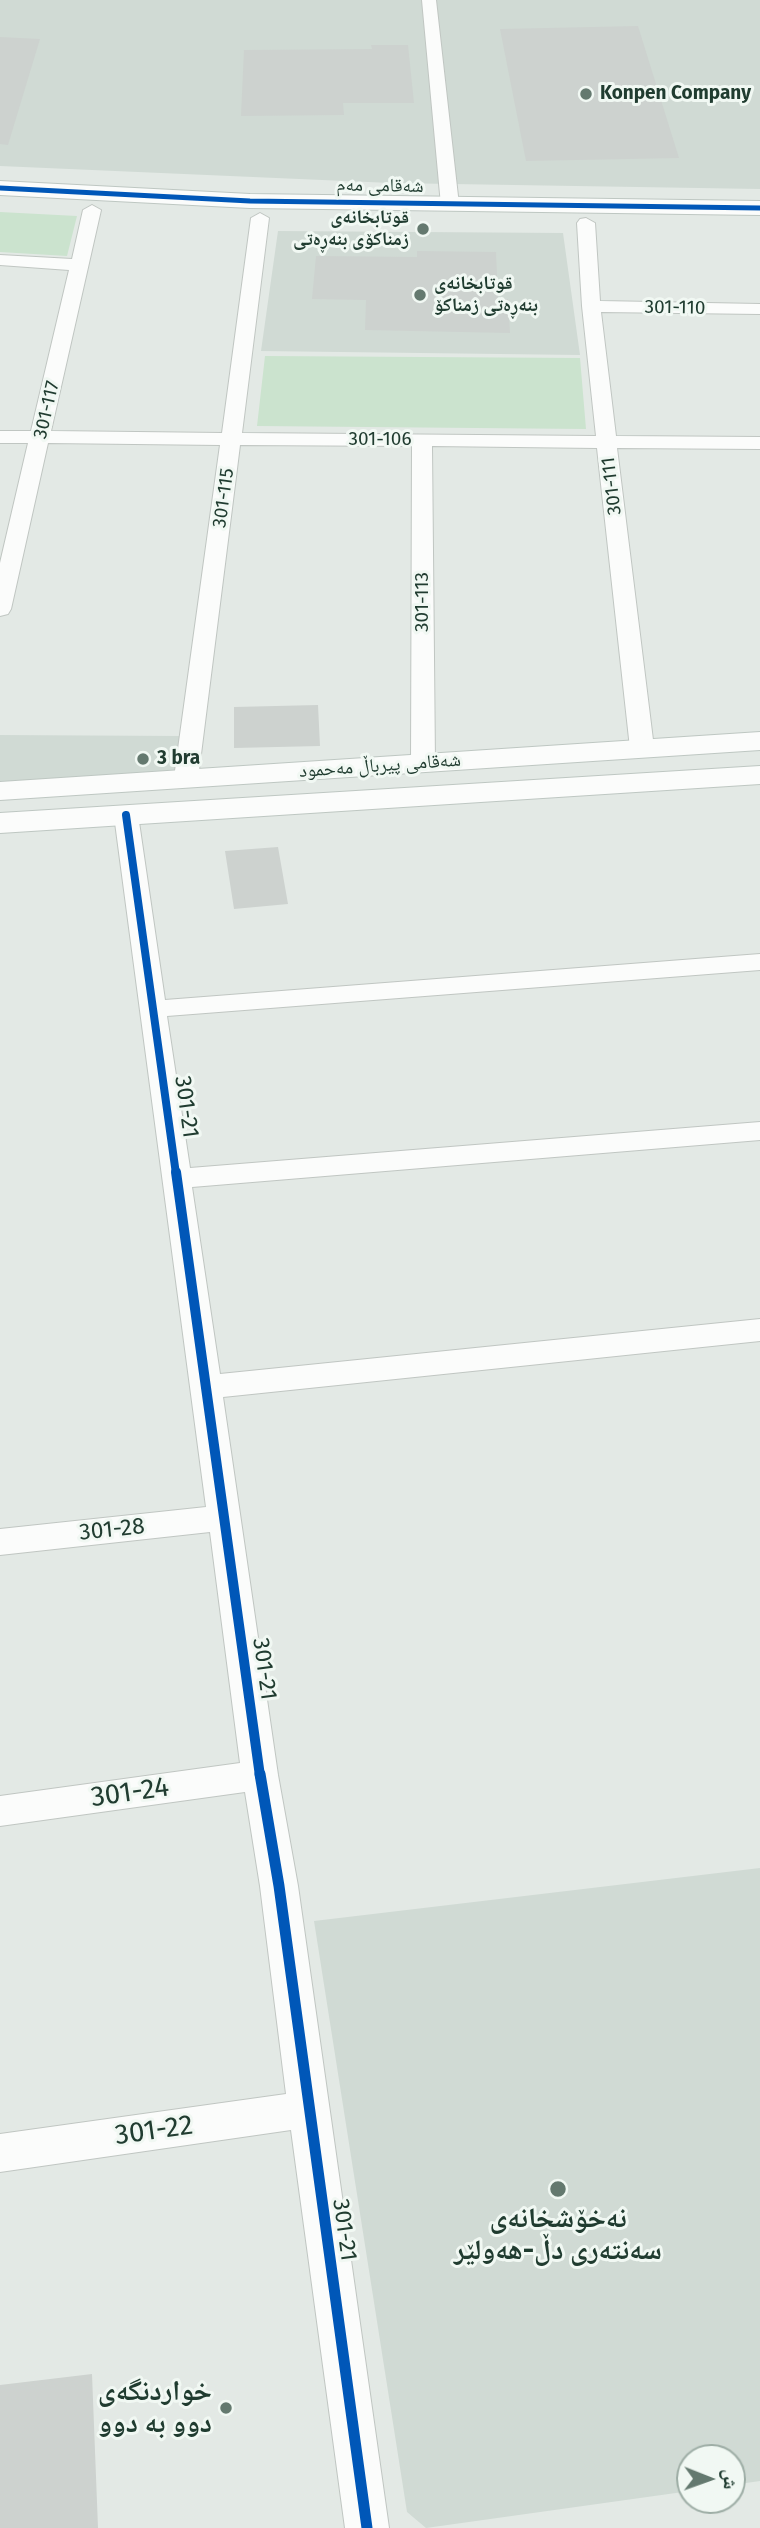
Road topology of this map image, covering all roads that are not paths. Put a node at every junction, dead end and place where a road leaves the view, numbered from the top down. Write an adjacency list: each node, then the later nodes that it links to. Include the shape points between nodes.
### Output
1 (429, 0): 4 (street)
2 (0, 188): 4 (street, شەقامی مەم)
3 (0, 205): 6 (street, شەقامی مەم)
4 (450, 205): 5 (street, شەقامی مەم)
5 (760, 208)
6 (92, 210): 7 (street, شەقامی مەم); 11 (street, 301-117)
7 (260, 218): 8 (street, شەقامی مەم); 16 (street, 301-115)
8 (586, 223): 9 (street, شەقامی مەم); 12 (street, 301-111)
9 (760, 225)
10 (0, 260): 11 (street)
11 (81, 265): 15 (street, 301-117)
12 (591, 306): 13 (street, 301-110); 18 (street, 301-111)
13 (760, 309)
14 (0, 437): 15 (street, 301-106)
15 (40, 438): 16 (street, 301-106); 20 (street, 301-117)
16 (232, 439): 17 (street, 301-106); 25 (street, 301-115)
17 (422, 440): 18 (street, 301-106); 23 (street, 301-113)
18 (607, 442): 19 (street, 301-106); 22 (street, 301-111)
19 (760, 443)
20 (0, 609)
21 (760, 741): 22 (street, شەقامی پیرباڵ مەحمود)
22 (642, 748): 23 (street, شەقامی پیرباڵ مەحمود)
23 (423, 763): 25 (street, شەقامی پیرباڵ مەحمود)
24 (760, 775): 27 (street, شەقامی پیرباڵ مەحمود)
25 (186, 779): 26 (street, شەقامی پیرباڵ مەحمود)
26 (0, 791)
27 (126, 815): 28 (street, شەقامی پیرباڵ مەحمود); 30 (street, 301-21)
28 (0, 823)
29 (760, 962): 30 (street)
30 (152, 1009): 32 (street, 301-21)
31 (760, 1131): 32 (street)
32 (176, 1179): 34 (street, 301-21)
33 (760, 1330): 34 (street)
34 (206, 1387): 35 (street, 301-21)
35 (224, 1518): 36 (street, 301-28); 37 (street, 301-21)
36 (0, 1542)
37 (260, 1775): 38 (street, 301-24); 39 (street, 301-21)
38 (0, 1811)
39 (307, 2109): 40 (street, 301-22); 41 (street, 301-21)
40 (0, 2153)
41 (367, 2528)

